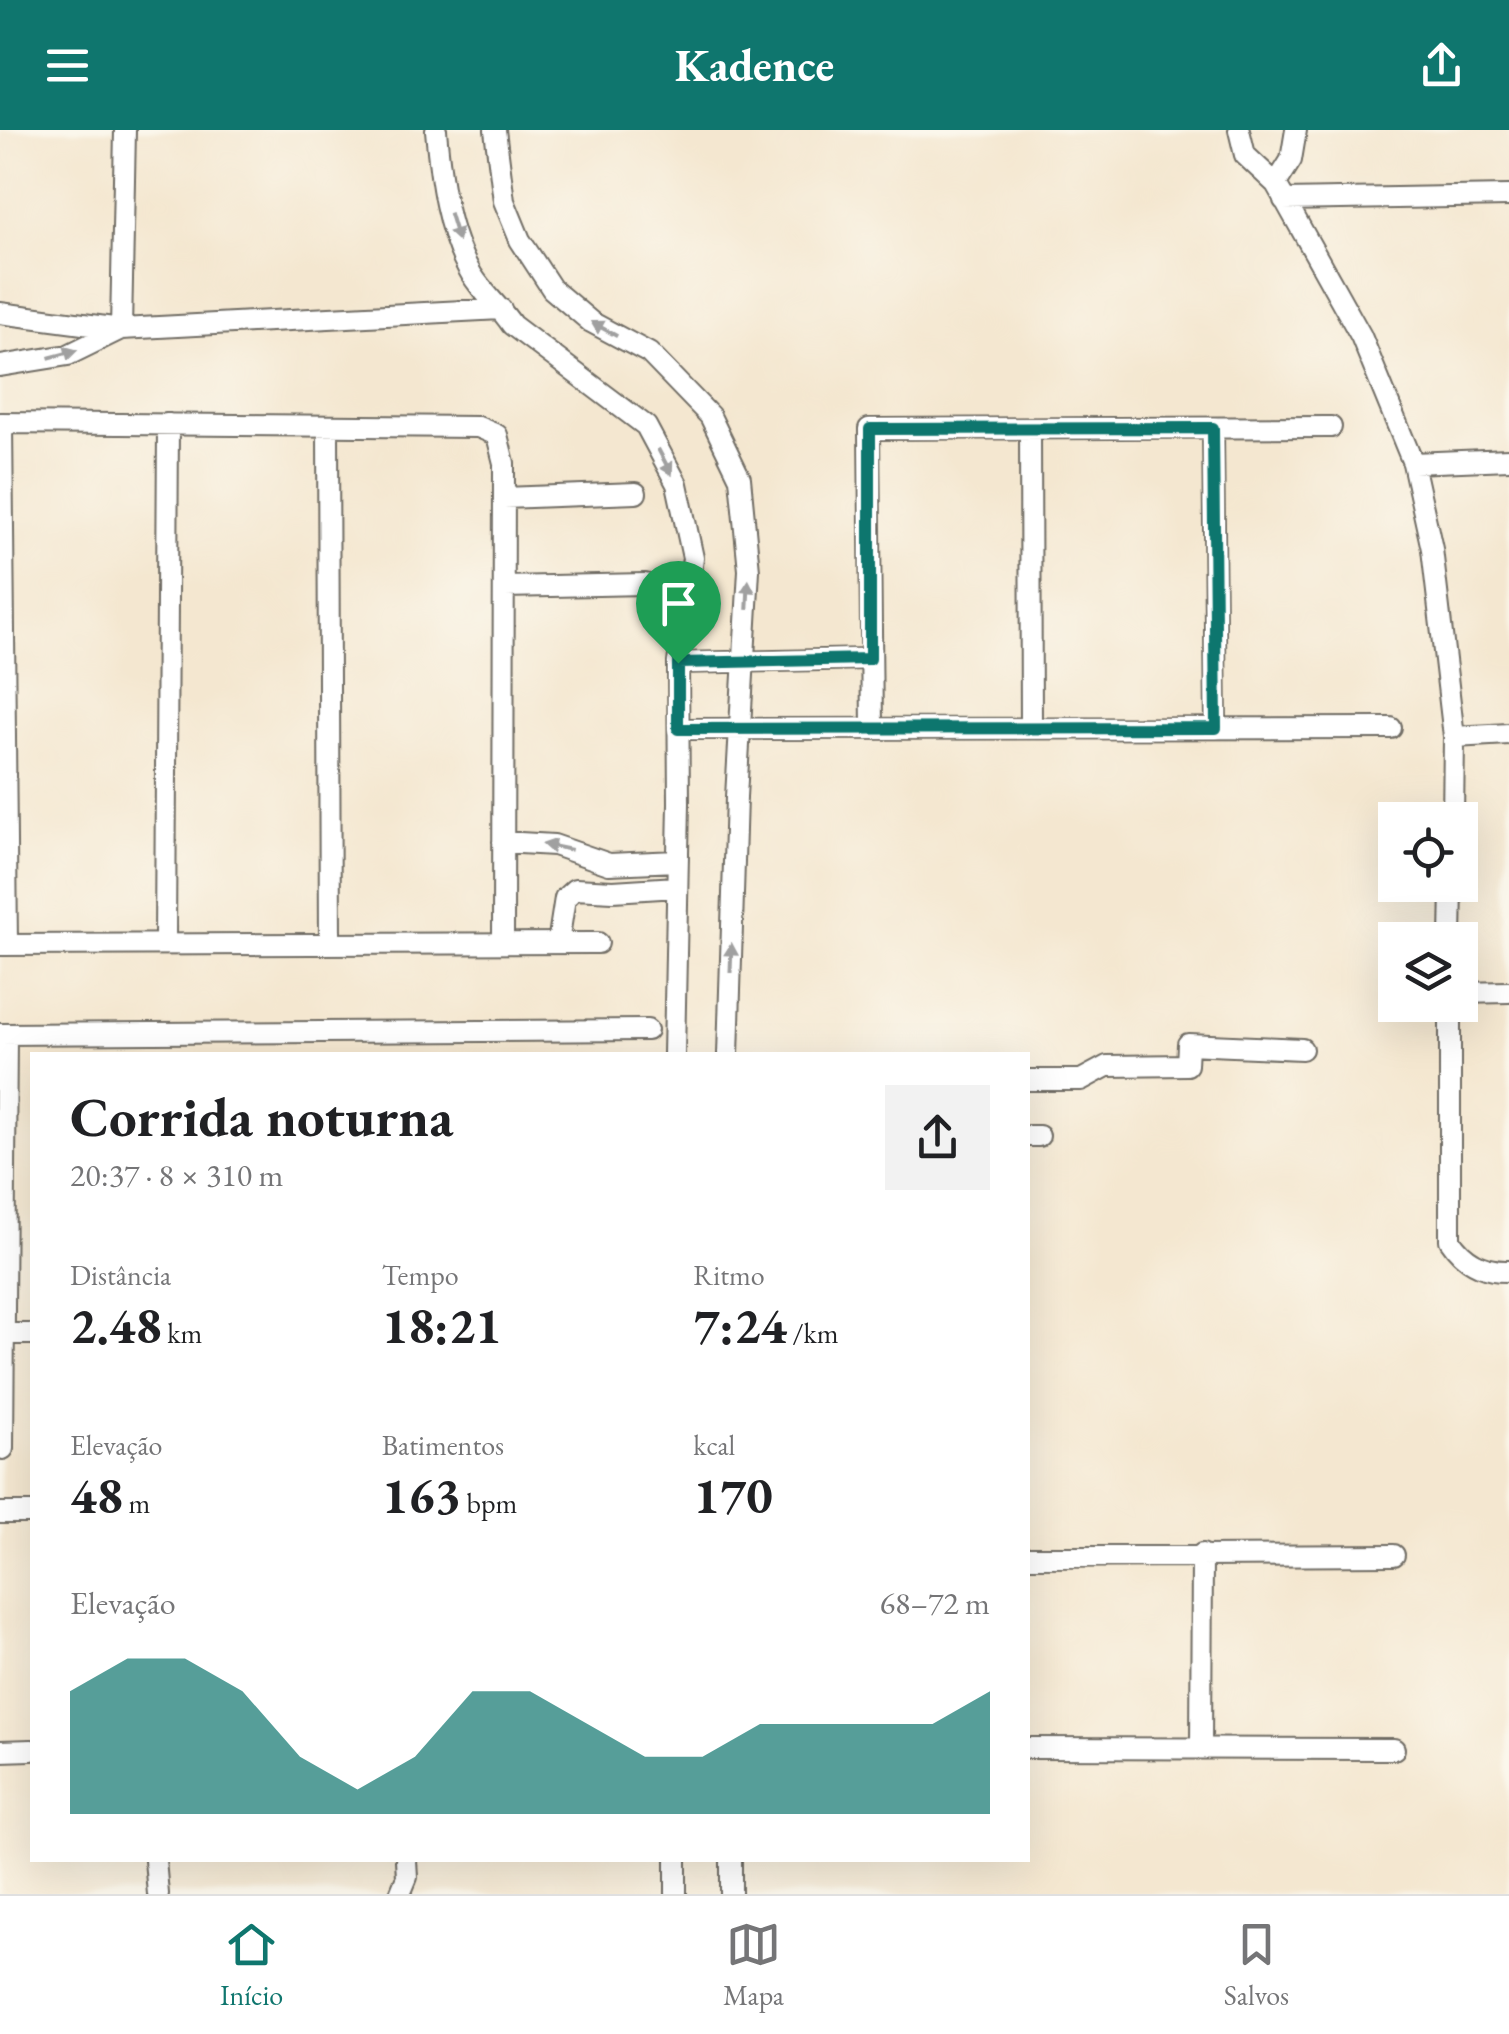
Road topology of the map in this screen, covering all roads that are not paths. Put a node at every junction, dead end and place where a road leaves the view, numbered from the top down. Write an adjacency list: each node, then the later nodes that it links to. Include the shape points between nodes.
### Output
1 (125, 130): 10 (lane)
2 (436, 130): 8 (lane, one-way to 8, via 444,194 469,271)
3 (495, 130): 25 (lane, one-way to 3, via 750,570 740,478 710,416 649,353 590,322 552,289 504,201)
4 (1239, 130): 6 (lane, via 1245,155)
5 (1296, 130): 6 (lane)
6 (1280, 192): 7 (lane); 19 (lane, via 1361,336)
7 (1509, 196)
8 (501, 309): 10 (lane); 26 (lane, one-way to 26, via 512,325 646,426 677,484 694,558)
9 (0, 313): 10 (lane)
10 (122, 329): 11 (lane, one-way to 10, via 68,355)
11 (0, 366)
12 (1, 423): 13 (lane); 44 (lane)
13 (168, 424): 14 (lane); 40 (lane)
14 (328, 426): 21 (lane, via 478,427 497,435); 43 (lane)
15 (1331, 427): 17 (lane)
16 (1030, 428): 17 (lane); 24 (lane, via 870,429); 28 (lane)
17 (1213, 428): 29 (lane)
18 (1509, 459): 19 (lane)
19 (1413, 462): 34 (lane, via 1432,549)
20 (636, 492): 21 (lane)
21 (504, 498): 23 (lane)
22 (646, 584): 23 (lane)
23 (504, 587): 36 (lane)
24 (870, 659): 25 (lane); 27 (lane)
25 (744, 662): 26 (lane); 32 (lane)
26 (678, 663): 31 (lane)
27 (872, 728): 28 (lane); 32 (lane)
28 (1031, 728): 29 (lane)
29 (1216, 728): 30 (lane)
30 (1391, 728)
31 (678, 729): 32 (lane); 37 (lane)
32 (740, 730): 58 (lane, one-way to 32)
33 (1509, 734): 34 (lane)
34 (1454, 737): 35 (lane)
35 (1453, 802)
36 (502, 842): 37 (lane, one-way to 36, via 610,864 554,845); 39 (lane)
37 (677, 861): 38 (lane)
38 (677, 888): 41 (lane, via 570,891); 57 (lane)
39 (503, 942): 41 (lane); 43 (lane)
40 (165, 943): 43 (lane); 44 (lane)
41 (558, 943): 42 (lane)
42 (598, 943)
43 (330, 944)
44 (4, 945)
45 (1509, 992): 46 (lane)
46 (1478, 993)
47 (1450, 1022): 60 (lane, via 1450,1240 1474,1264)
48 (648, 1030): 49 (lane)
49 (491, 1031): 50 (lane); 56 (lane)
50 (329, 1032): 51 (lane); 55 (lane)
51 (167, 1033): 52 (lane); 54 (lane)
52 (3, 1034): 61 (lane)
53 (1302, 1049): 59 (lane, via 1188,1044 1187,1065 1107,1066 1081,1080)
54 (167, 1052)
55 (329, 1052)
56 (491, 1052)
57 (674, 1052)
58 (728, 1052)
59 (1030, 1080)
60 (1509, 1271)
61 (2, 1334): 62 (lane); 63 (lane)
62 (30, 1334)
63 (3, 1449)
64 (0, 1513): 65 (lane)
65 (30, 1514)
66 (1202, 1554): 67 (lane); 68 (lane); 70 (lane)
67 (1394, 1555)
68 (1030, 1557)
69 (1030, 1748): 70 (lane)
70 (1201, 1748): 71 (lane)
71 (1394, 1748)
72 (30, 1750): 73 (lane)
73 (0, 1751)
74 (154, 1862): 78 (lane)
75 (406, 1862): 79 (lane)
76 (676, 1862): 80 (lane)
77 (730, 1862): 81 (lane)
78 (158, 1894)
79 (400, 1894)
80 (676, 1894)
81 (730, 1894)

